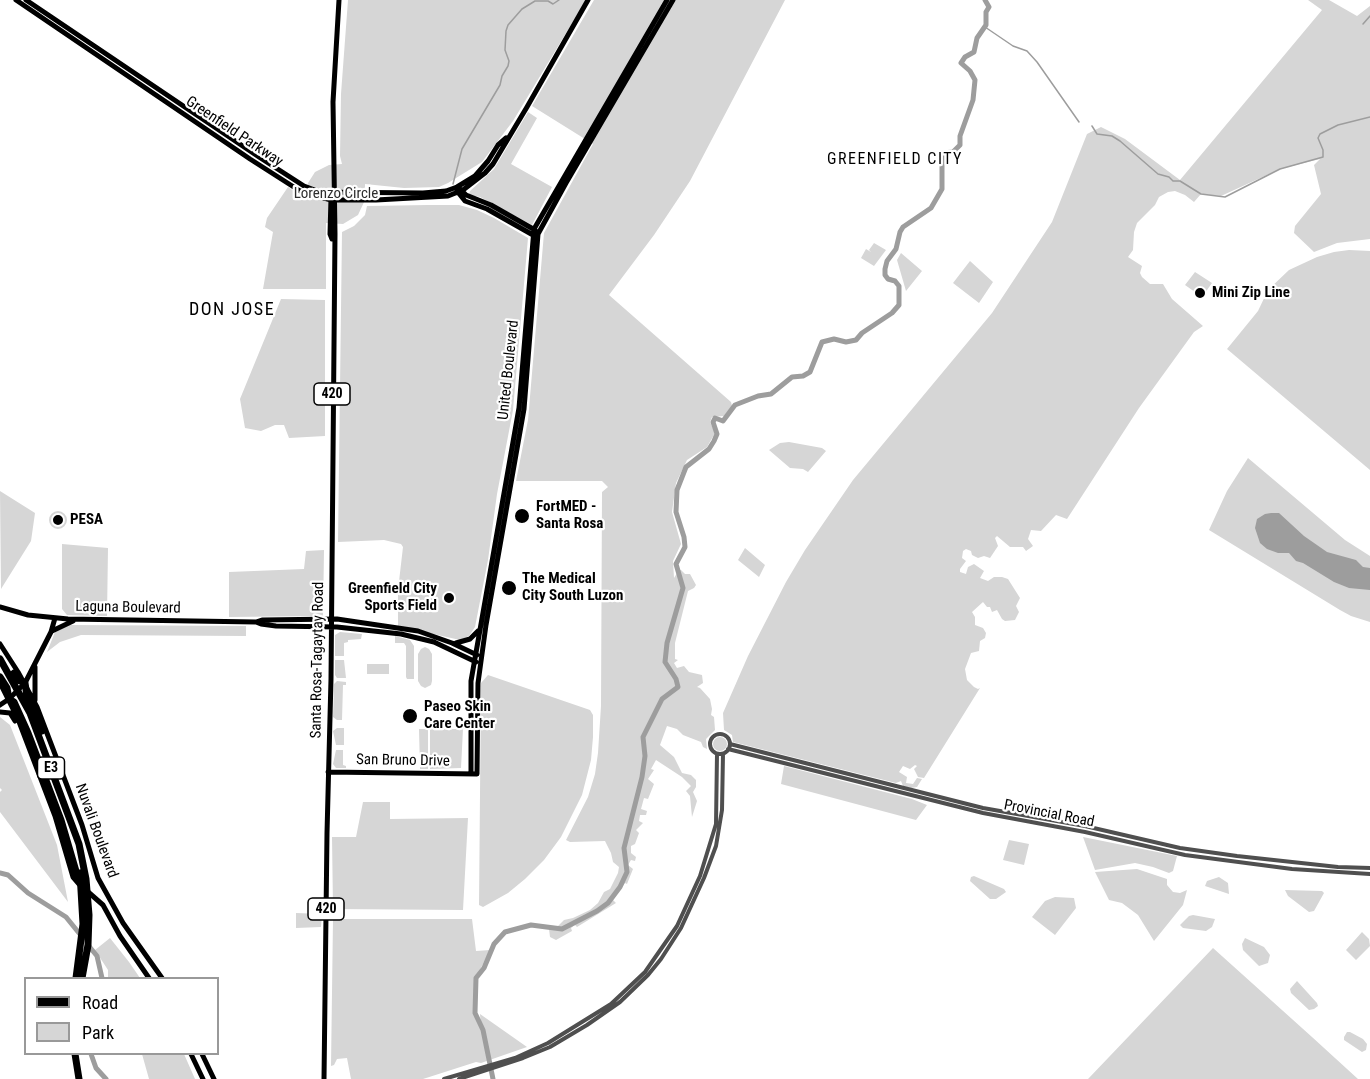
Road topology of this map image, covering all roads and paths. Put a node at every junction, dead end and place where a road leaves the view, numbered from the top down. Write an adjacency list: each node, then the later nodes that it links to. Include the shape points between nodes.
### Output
1 (16, 0): 9 (main road, Greenfield Parkway, via 255,163 300,191)
2 (26, 0): 8 (main road, Greenfield Parkway, via 259,158 304,186)
3 (339, 0): 8 (main road, Santa Rosa-Tagaytay Road / 420)
4 (588, 0): 7 (main road, Greenfield Parkway, via 493,164)
5 (667, 0): 10 (main road, United Boulevard)
6 (673, 0): 10 (main road, United Boulevard)
7 (459, 190): 8 (main road, Greenfield Parkway); 9 (main road, Greenfield Parkway, via 433,198); 10 (main road)
8 (333, 192): 9 (main road, Santa Rosa-Tagaytay Road / 420)
9 (333, 200): 14 (main road, Santa Rosa-Tagaytay Road / 420)
10 (535, 233): 17 (main road, United Boulevard, via 519,408); 24 (main road, United Boulevard, via 524,409)
11 (0, 607): 12 (main road, Laguna Boulevard)
12 (55, 618): 13 (main road, Laguna Boulevard); 18 (main road)
13 (81, 619): 15 (main road, Laguna Boulevard); 18 (main road)
14 (331, 619): 15 (main road, Laguna Boulevard); 16 (main road, Santa Rosa-Tagaytay Road / 420); 19 (main road, Laguna Boulevard)
15 (256, 622): 16 (main road, Laguna Boulevard)
16 (331, 627): 19 (main road, Laguna Boulevard); 43 (main road, Santa Rosa-Tagaytay Road / 420)
17 (479, 629): 20 (main road, via 466,641); 24 (main road, United Boulevard)
18 (51, 632): 25 (main road)
19 (417, 634): 20 (main road, Laguna Boulevard); 24 (main road, Laguna Boulevard)
20 (452, 643): 24 (main road, Laguna Boulevard)
21 (0, 644): 28 (main road)
22 (0, 651): 31 (highway, via 18,680)
23 (0, 659): 32 (highway, E3)
24 (478, 659): 44 (main road, United Boulevard, via 471,681)
25 (36, 663): 27 (main road); 36 (main road)
26 (0, 668): 32 (highway, E3)
27 (32, 670): 28 (main road); 31 (main road)
28 (18, 672): 31 (main road)
29 (0, 677): 33 (highway)
30 (0, 683): 33 (main road)
31 (25, 683): 33 (main road); 36 (main road, Nuvali Boulevard); 55 (highway, via 83,842)
32 (13, 685): 34 (highway, E3)
33 (9, 699): 35 (main road); 39 (main road, Nuvali Boulevard); 54 (highway, via 22,720 61,820)
34 (22, 702): 54 (highway, E3, via 72,837); 55 (highway, E3, via 76,835)
35 (0, 705)
36 (37, 707): 59 (main road, Nuvali Boulevard, via 98,878 123,923)
37 (0, 712): 39 (main road, via 12,716)
38 (730, 744): 40 (street); 41 (street, via 723,735 714,736 710,745); 45 (street, Provincial Road)
39 (28, 745): 58 (main road, Nuvali Boulevard, via 75,879 99,900)
40 (728, 749): 42 (street); 46 (street, Provincial Road)
41 (717, 754): 42 (street); 63 (street, via 716,824 711,844 688,904 668,942 645,972 611,1004 549,1043)
42 (723, 754): 63 (street, via 722,810 716,846 671,945 648,975 602,1016 550,1047)
43 (328, 772): 44 (main road, San Bruno Drive); 67 (main road, Santa Rosa-Tagaytay Road / 420)
44 (474, 774)
45 (881, 783): 46 (street); 47 (street, Provincial Road)
46 (879, 788): 47 (street, Provincial Road)
47 (1008, 815): 48 (street, Provincial Road); 49 (street, Provincial Road)
48 (1094, 829): 49 (street); 50 (street, Provincial Road, via 1186,849)
49 (1092, 834): 52 (street, Provincial Road, via 1185,855)
50 (1299, 863): 51 (street, Provincial Road); 52 (street)
51 (1370, 868)
52 (1298, 869): 53 (street, Provincial Road)
53 (1370, 874)
54 (82, 892): 56 (highway, E3, via 83,924)
55 (89, 903): 57 (highway, E3)
56 (76, 977)
57 (82, 977)
58 (148, 977)
59 (161, 977)
60 (73, 1055): 64 (highway)
61 (192, 1055): 65 (main road)
62 (203, 1055): 66 (main road)
63 (492, 1067): 68 (street); 69 (street)
64 (76, 1079)
65 (203, 1079)
66 (214, 1079)
67 (324, 1079)
68 (444, 1079)
69 (459, 1079)

